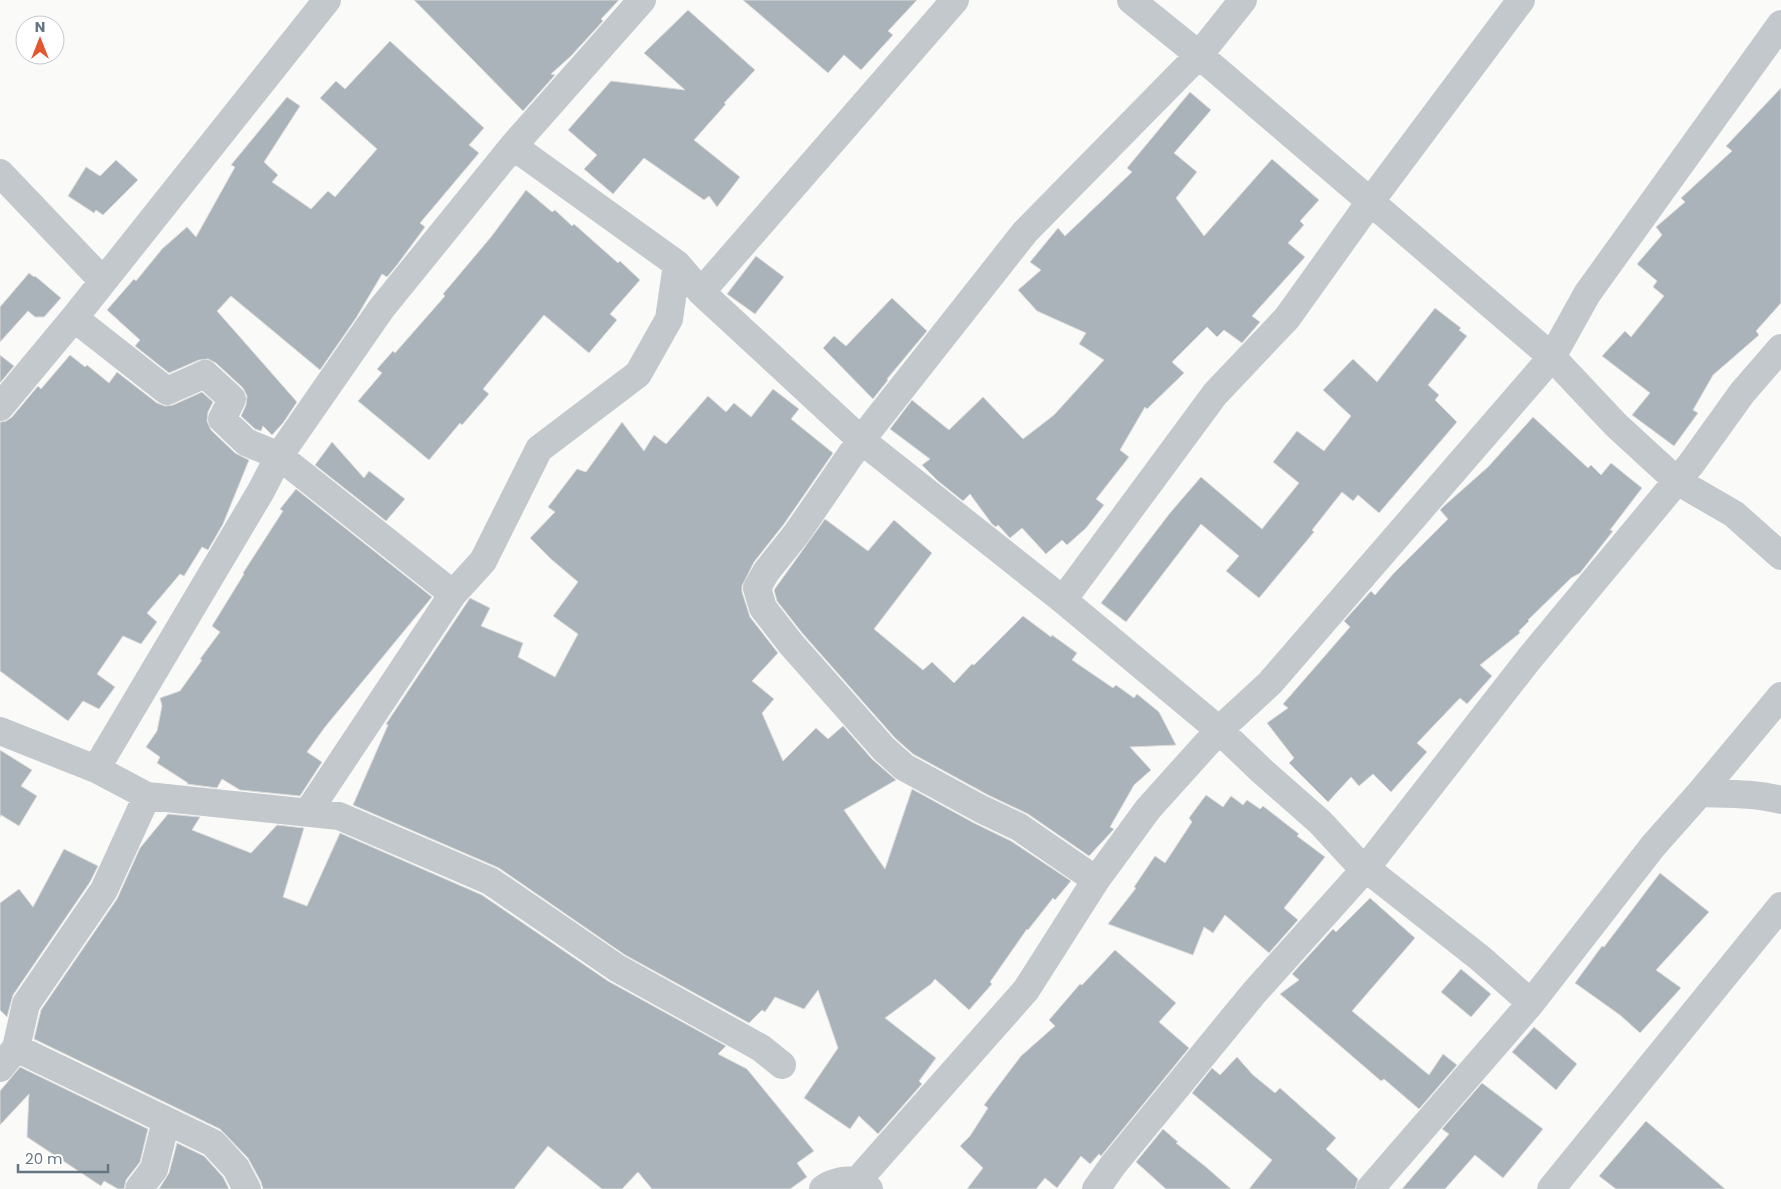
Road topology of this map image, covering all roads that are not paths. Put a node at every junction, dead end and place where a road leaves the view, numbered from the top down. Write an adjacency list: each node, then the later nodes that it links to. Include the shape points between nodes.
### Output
1 (327, 0): 13 (street)
2 (642, 0): 9 (street)
3 (955, 0): 14 (street)
4 (1131, 0): 8 (street)
5 (1243, 0): 8 (street)
6 (1521, 0): 11 (street)
7 (1781, 24): 17 (street, via 1587,294)
8 (1199, 56): 11 (street); 19 (street, via 1025,232)
9 (513, 146): 12 (street); 20 (street, via 381,309)
10 (0, 173): 13 (street)
11 (1370, 202): 17 (street); 24 (street, via 1287,318 1215,394)
12 (677, 264): 14 (street); 23 (street, via 669,319 638,374 539,449 483,562)
13 (103, 281): 15 (street)
14 (701, 292): 19 (street)
15 (74, 318): 18 (street); 20 (street, via 167,391 205,374 232,399 222,419 246,442)
16 (1781, 348): 21 (street, via 1742,393)
17 (1552, 357): 21 (street, via 1616,425); 26 (street, via 1270,683)
18 (0, 407)
19 (861, 440): 24 (street); 34 (street, via 756,588 763,608 826,684 904,767 1019,827)
20 (279, 456): 23 (street); 28 (street)
21 (1676, 481): 22 (street, via 1734,514); 33 (street, via 1530,658)
22 (1781, 556)
23 (453, 594): 32 (street)
24 (1063, 600): 26 (street)
25 (1781, 696): 29 (street)
26 (1219, 730): 33 (street); 34 (street, via 1148,809)
27 (0, 731): 28 (street)
28 (96, 769): 30 (street)
29 (1700, 793): 31 (street); 36 (street, via 1653,846)
30 (147, 796): 32 (street); 37 (street, via 104,890 26,1004)
31 (1781, 800)
32 (308, 812): 38 (street, via 339,816 490,881 616,968 761,1048)
33 (1366, 868): 36 (street); 44 (street, via 1252,994)
34 (1096, 880): 40 (street, via 1026,990)
35 (1781, 906): 46 (street)
36 (1532, 1003): 45 (street)
37 (8, 1058): 39 (street)
38 (782, 1066)
39 (166, 1121): 41 (street, via 154,1168); 42 (street, via 213,1143 236,1168)
40 (863, 1184): 43 (street, via 844,1180 828,1184)
41 (140, 1189)
42 (247, 1189)
43 (823, 1189)
44 (1096, 1189)
45 (1370, 1189)
46 (1551, 1189)

